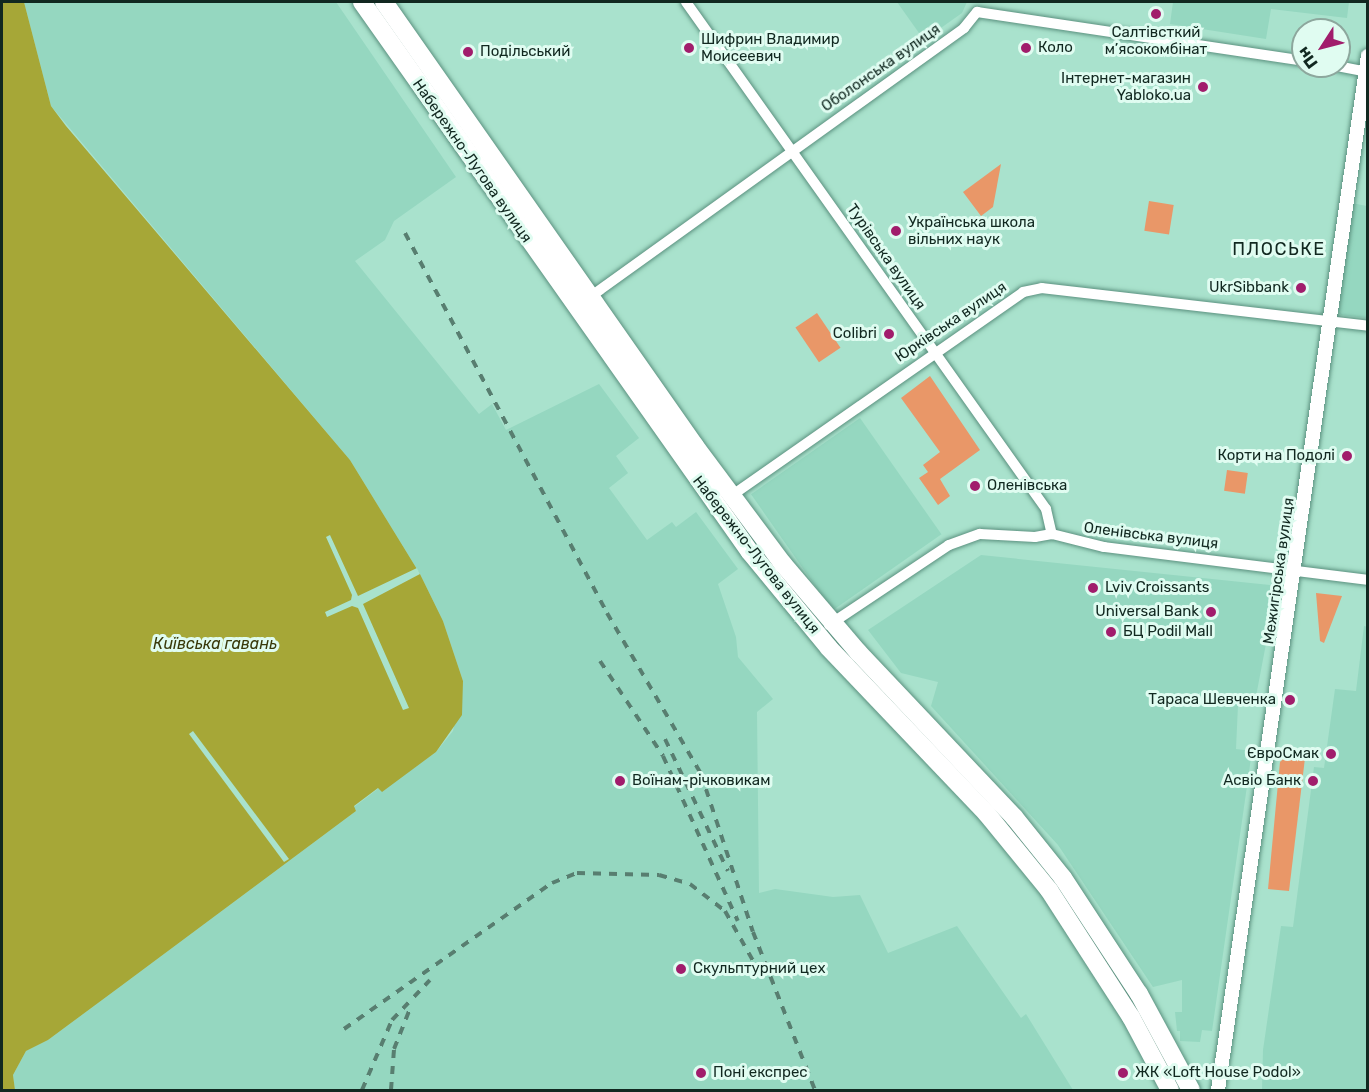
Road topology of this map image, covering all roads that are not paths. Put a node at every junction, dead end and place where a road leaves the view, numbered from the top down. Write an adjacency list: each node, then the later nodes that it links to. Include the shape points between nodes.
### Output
1 (362, 2): 19 (main road, Набережно-Лугова вулиця, via 712,501)
2 (384, 2): 10 (main road, Набережно-Лугова вулиця)
3 (686, 2): 9 (street, Турівська вулиця)
4 (977, 7): 6 (street, Оболонська вулиця); 9 (street, Оболонська вулиця, via 964,28)
5 (1368, 56): 8 (street, Межигірська вулиця)
6 (1291, 59)
7 (1351, 68): 8 (street)
8 (1366, 71): 11 (street, Межигірська вулиця)
9 (792, 150): 10 (street, Оболонська вулиця); 13 (street, Турівська вулиця)
10 (590, 297): 14 (main road, Набережно-Лугова вулиця)
11 (1329, 321): 12 (street, Юрківська вулиця); 13 (street, Юрківська вулиця, via 1042,288 1016,295); 16 (street, Межигірська вулиця)
12 (1368, 326)
13 (934, 351): 14 (street, Юрківська вулиця); 15 (street, Турівська вулиця, via 1046,509)
14 (731, 496): 18 (main road, Набережно-Лугова вулиця)
15 (1052, 534): 16 (street, Оленівська вулиця, via 1104,547); 18 (street, Оленівська вулиця, via 980,534 959,540)
16 (1296, 571): 17 (street, Оленівська вулиця); 22 (street, Межигірська вулиця)
17 (1368, 580)
18 (832, 623): 19 (street, Оленівська вулиця); 21 (main road, Набережно-Лугова вулиця, via 1042,850 1133,984)
19 (816, 633): 20 (main road, Набережно-Лугова вулиця, via 1029,863 1101,967)
20 (1170, 1090)
21 (1191, 1090)
22 (1218, 1090)

